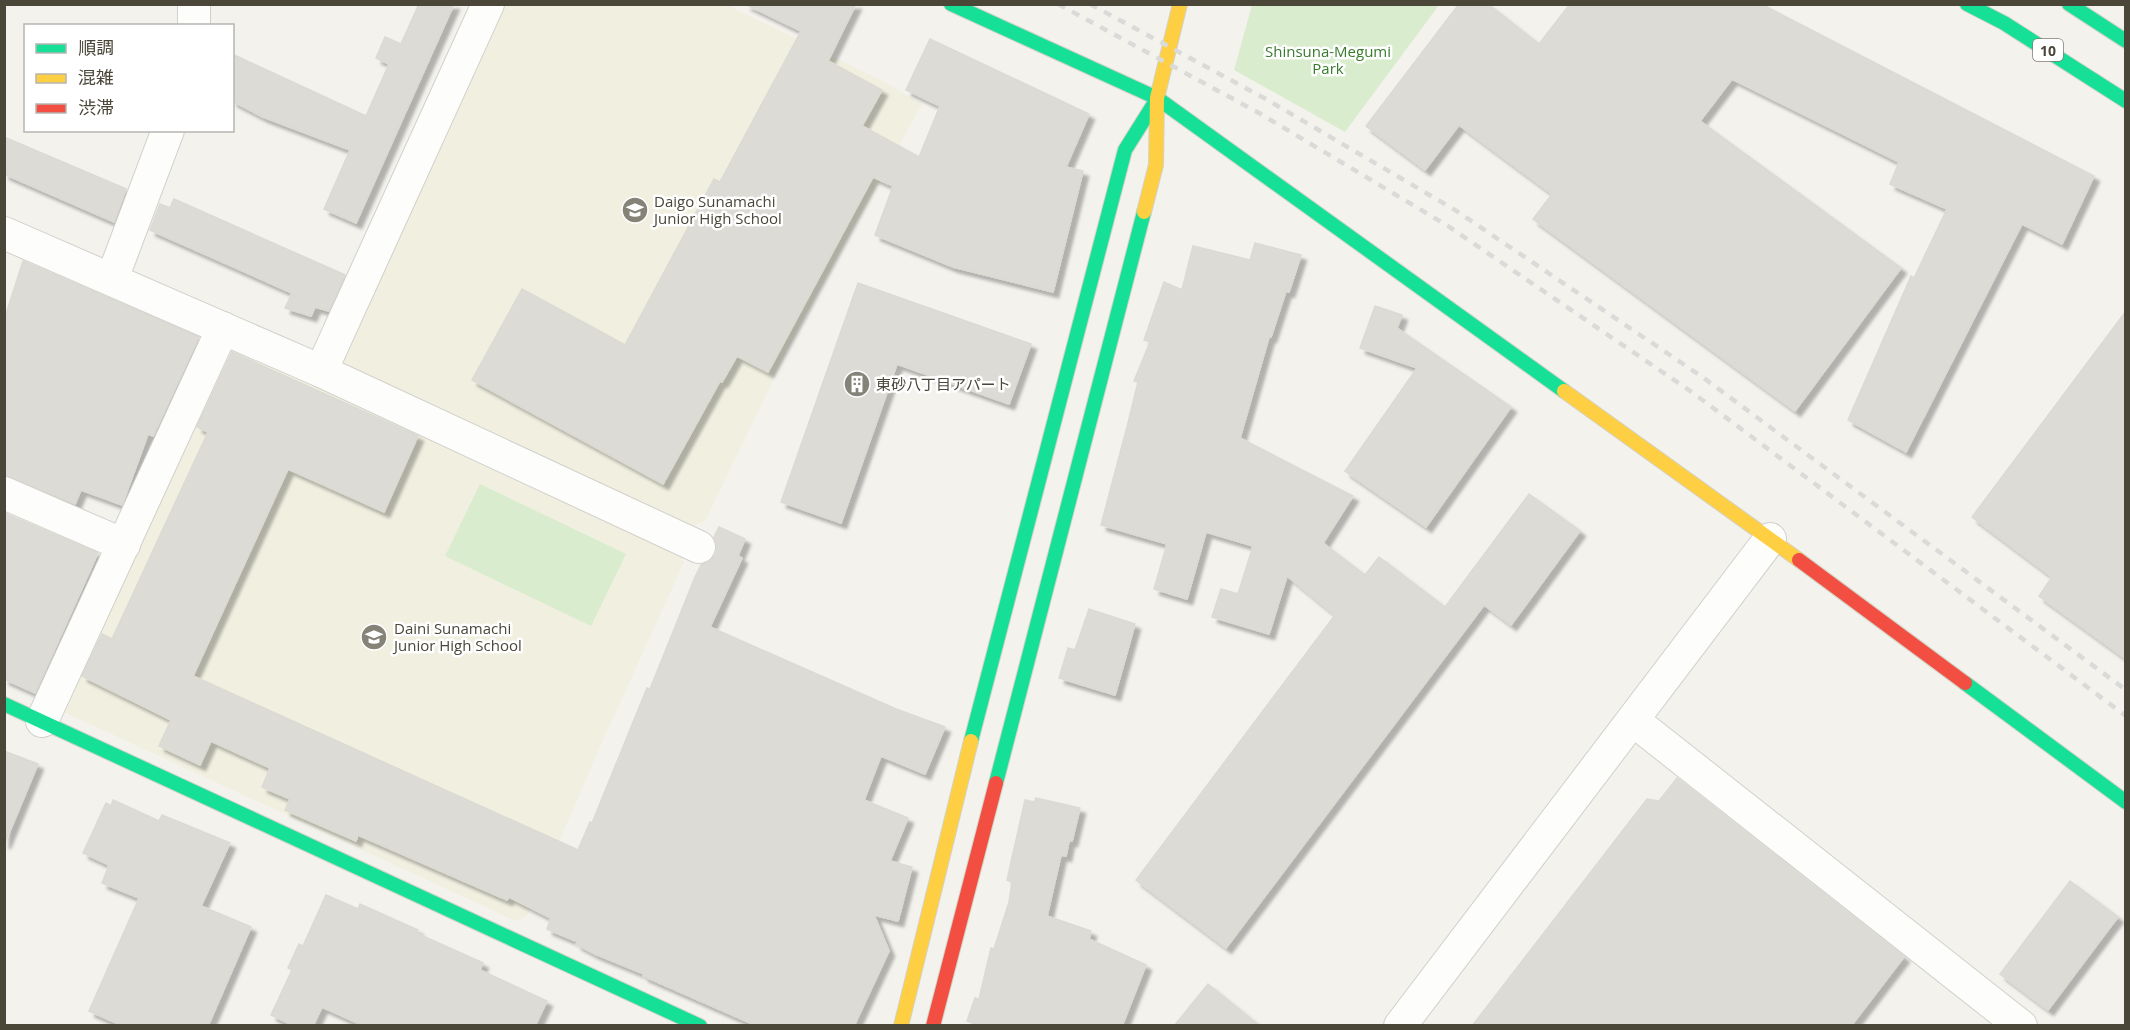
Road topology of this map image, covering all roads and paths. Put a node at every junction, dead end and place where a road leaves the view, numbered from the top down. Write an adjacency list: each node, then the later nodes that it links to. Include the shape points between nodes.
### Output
1 (194, 4): 7 (street)
2 (488, 4): 15 (street)
3 (951, 4): 9 (street)
4 (1180, 4): 9 (street)
5 (1967, 4): 10 (street, 10, via 2004,23)
6 (2069, 4): 8 (street)
7 (194, 24)
8 (2126, 40)
9 (1157, 98): 17 (street); 25 (street, via 1125,150 986,681); 26 (street, via 1156,165)
10 (2126, 101)
11 (167, 132): 13 (street)
12 (4, 233): 13 (street)
13 (112, 279): 14 (street)
14 (223, 328): 15 (street); 18 (street)
15 (321, 371): 19 (street)
16 (4, 493): 18 (street)
17 (1770, 539): 22 (street); 23 (street)
18 (123, 544): 21 (street)
19 (699, 547)
20 (4, 704): 21 (street)
21 (42, 721): 24 (street)
22 (1634, 721): 27 (street); 28 (street)
23 (2126, 802)
24 (700, 1026)
25 (901, 1026)
26 (933, 1026)
27 (1400, 1026)
28 (2021, 1026)

